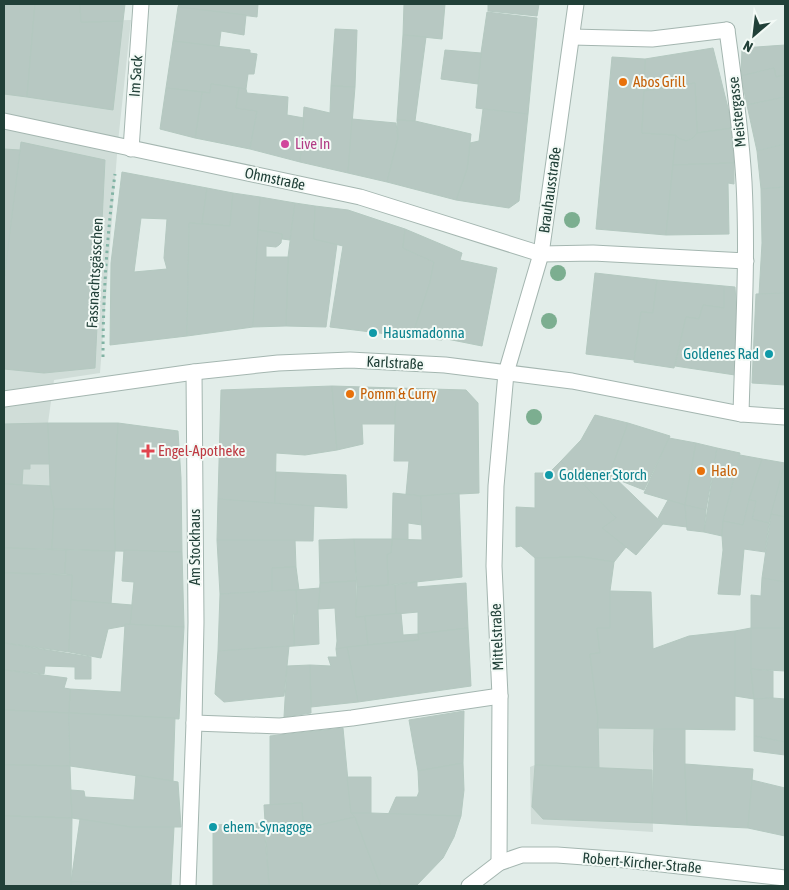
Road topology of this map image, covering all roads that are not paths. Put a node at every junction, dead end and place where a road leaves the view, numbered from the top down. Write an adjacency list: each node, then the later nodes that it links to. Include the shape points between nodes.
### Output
1 (141, 4): 5 (street, Im Sack)
2 (576, 4): 3 (street, Brauhausstraße)
3 (572, 37): 6 (street, Brauhausstraße); 7 (street, Meistergasse, via 652,39 727,30 740,132)
4 (4, 121): 5 (street, Ohmstraße)
5 (131, 149): 6 (street, Ohmstraße, via 360,197)
6 (541, 254): 7 (street, via 593,253); 9 (street, Brauhausstraße)
7 (746, 261): 11 (street, Meistergasse)
8 (194, 372): 9 (street, Karlstraße, via 278,363 350,360 445,365); 10 (street, Karlstraße); 14 (street, Am Stockhaus)
9 (506, 373): 11 (street, Karlstraße, via 572,381); 13 (street, Mittelstraße, via 494,566)
10 (4, 399)
11 (741, 414): 12 (street, Karlstraße)
12 (785, 417)
13 (500, 696): 14 (street, via 280,726); 15 (street, Mittelstraße)
14 (194, 723): 17 (street, Am Stockhaus)
15 (499, 863): 16 (street, Robert-Kircher-Straße, via 522,855 557,855); 18 (street)
16 (785, 878)
17 (188, 886)
18 (469, 886)

